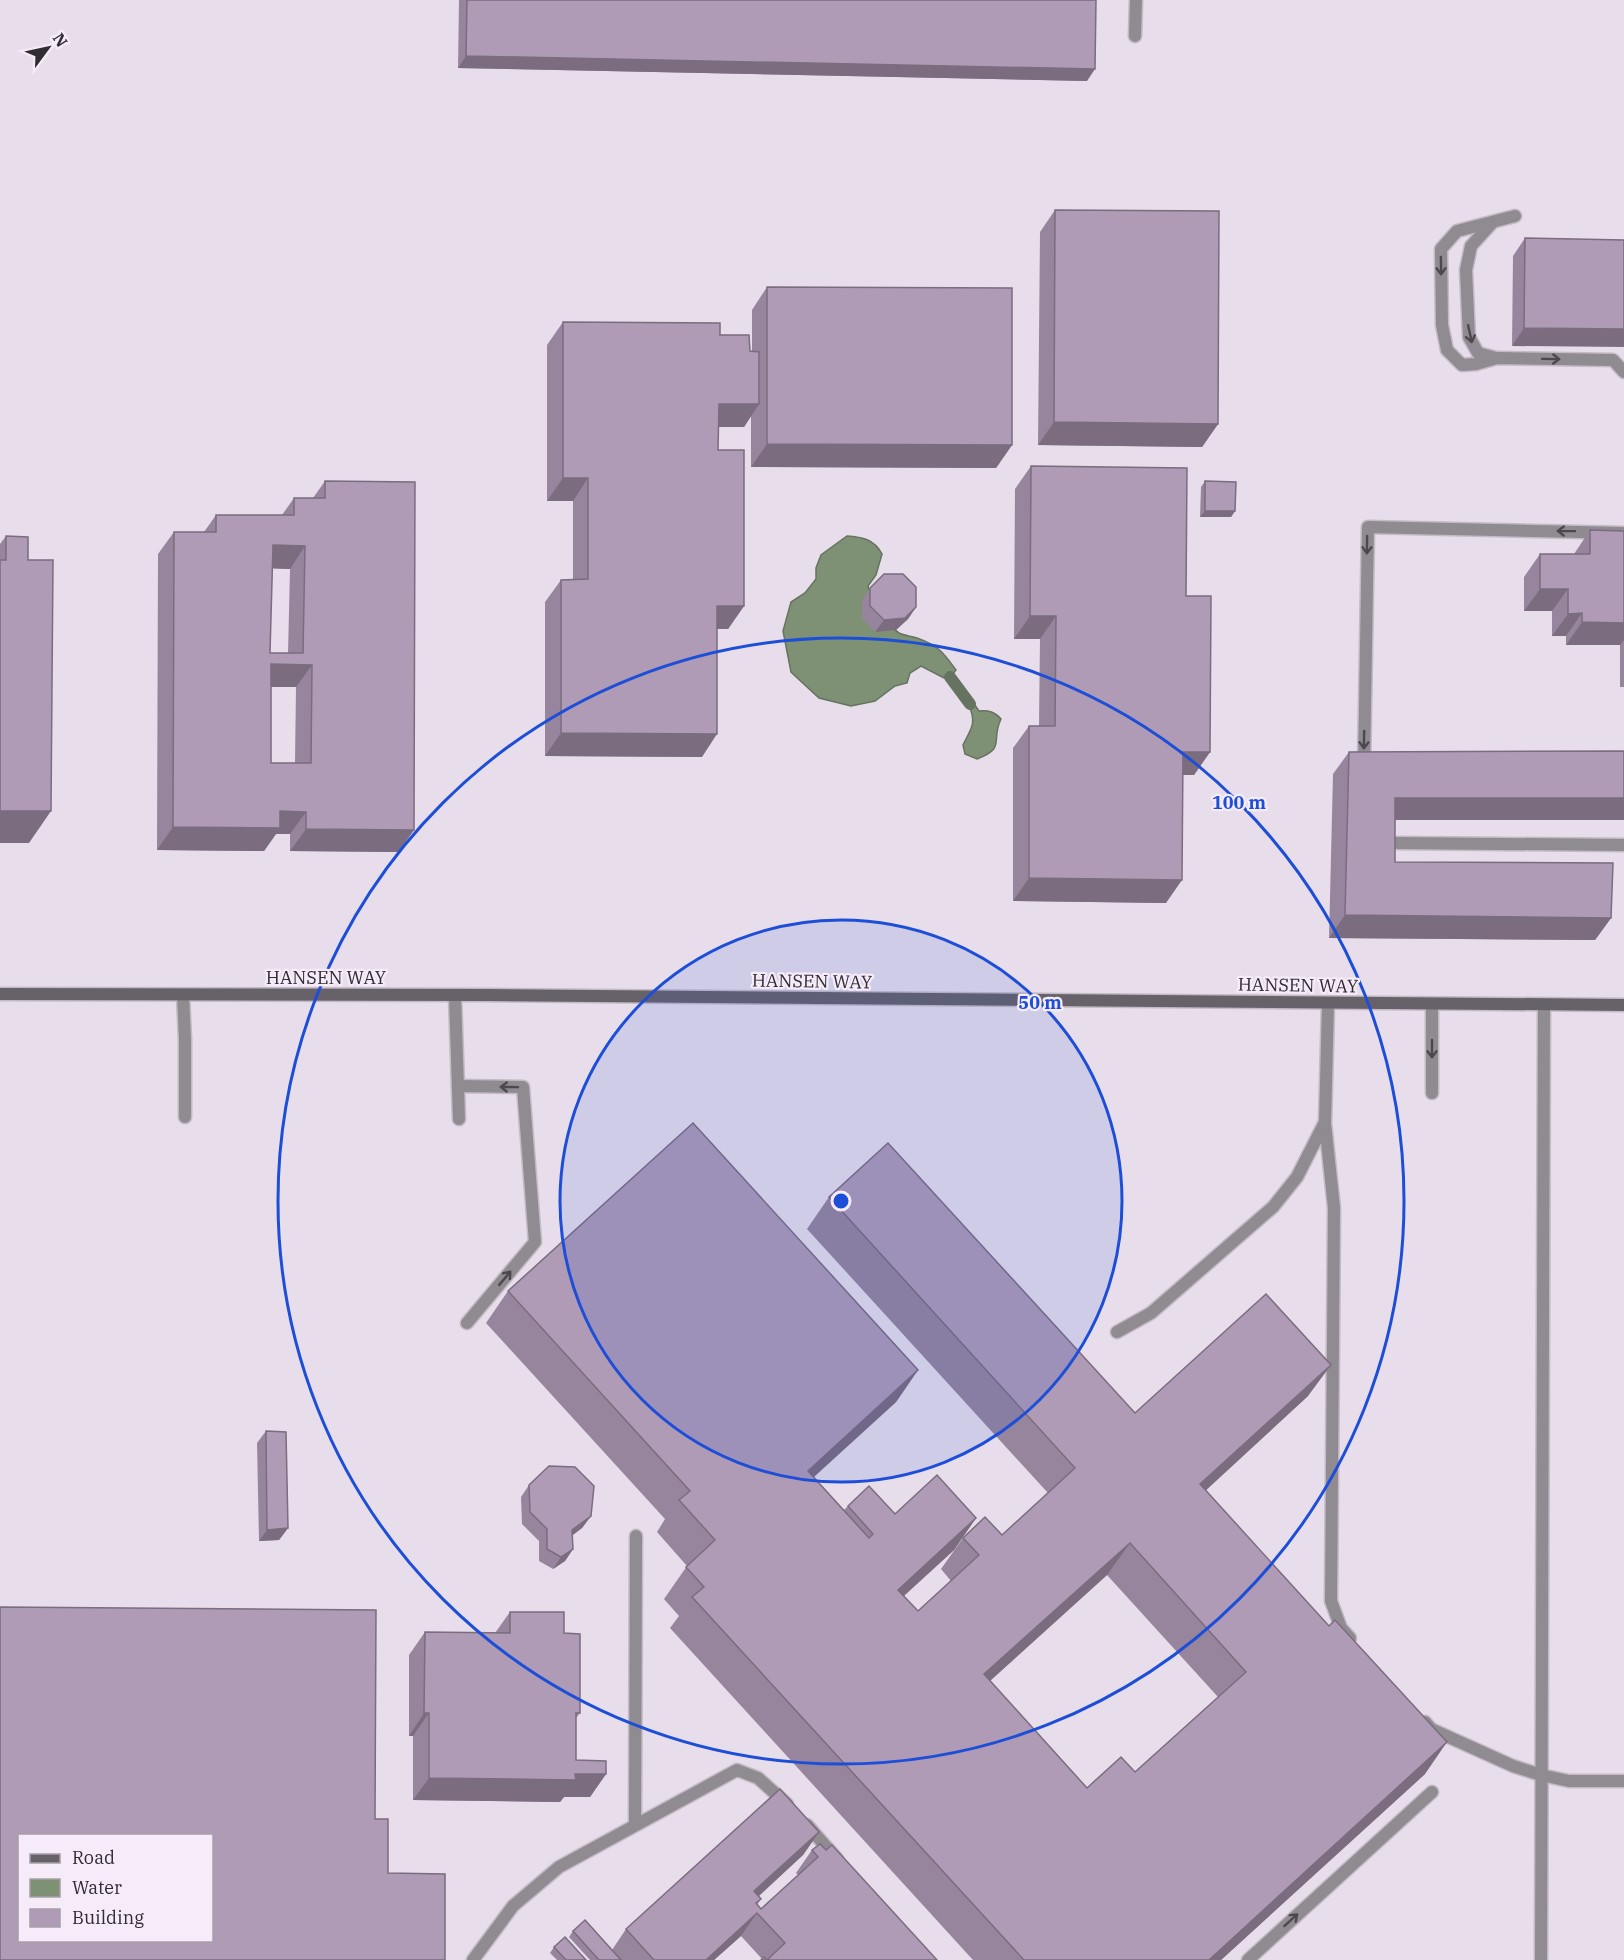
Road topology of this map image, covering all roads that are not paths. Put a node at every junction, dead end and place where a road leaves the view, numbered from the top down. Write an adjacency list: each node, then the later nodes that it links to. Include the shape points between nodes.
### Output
1 (1136, 0): 2 (lane)
2 (1136, 36)
3 (1515, 216): 4 (lane)
4 (1492, 222): 5 (lane, one-way to 5, via 1470,246 1466,270 1468,326 1478,353); 5 (lane, one-way to 5, via 1457,231 1441,249 1442,325 1447,350 1462,365)
5 (1497, 358): 6 (lane, one-way to 6, via 1613,360)
6 (1624, 372)
7 (1624, 533): 8 (lane, one-way to 8, via 1368,527 1364,767)
8 (1375, 767)
9 (1397, 843): 10 (lane)
10 (1624, 845)
11 (0, 994): 12 (street, HANSEN WAY)
12 (183, 995): 13 (street, HANSEN WAY); 20 (lane)
13 (455, 996): 14 (street, HANSEN WAY); 18 (lane)
14 (1328, 1004): 15 (street, HANSEN WAY); 22 (lane)
15 (1432, 1005): 16 (street, HANSEN WAY); 19 (lane, one-way to 19)
16 (1544, 1005): 17 (street, HANSEN WAY); 28 (lane)
17 (1624, 1005)
18 (458, 1086): 21 (lane); 23 (lane, one-way to 18, via 535,1242 523,1087)
19 (1432, 1093)
20 (185, 1117)
21 (459, 1119)
22 (1325, 1123): 24 (lane, via 1297,1177 1273,1207 1151,1313); 26 (lane, via 1334,1208 1331,1601 1341,1628)
23 (467, 1323)
24 (1116, 1332)
25 (636, 1536): 31 (lane)
26 (1356, 1645)
27 (1416, 1712): 28 (lane, via 1431,1729 1513,1766)
28 (1541, 1774): 29 (lane, via 1569,1781); 35 (lane)
29 (1624, 1781)
30 (1432, 1792): 34 (lane, one-way to 30)
31 (635, 1825): 32 (lane, via 736,1770 758,1778 798,1814); 33 (lane, via 559,1867 513,1906)
32 (843, 1866)
33 (473, 1960)
34 (1248, 1960)
35 (1541, 1960)

